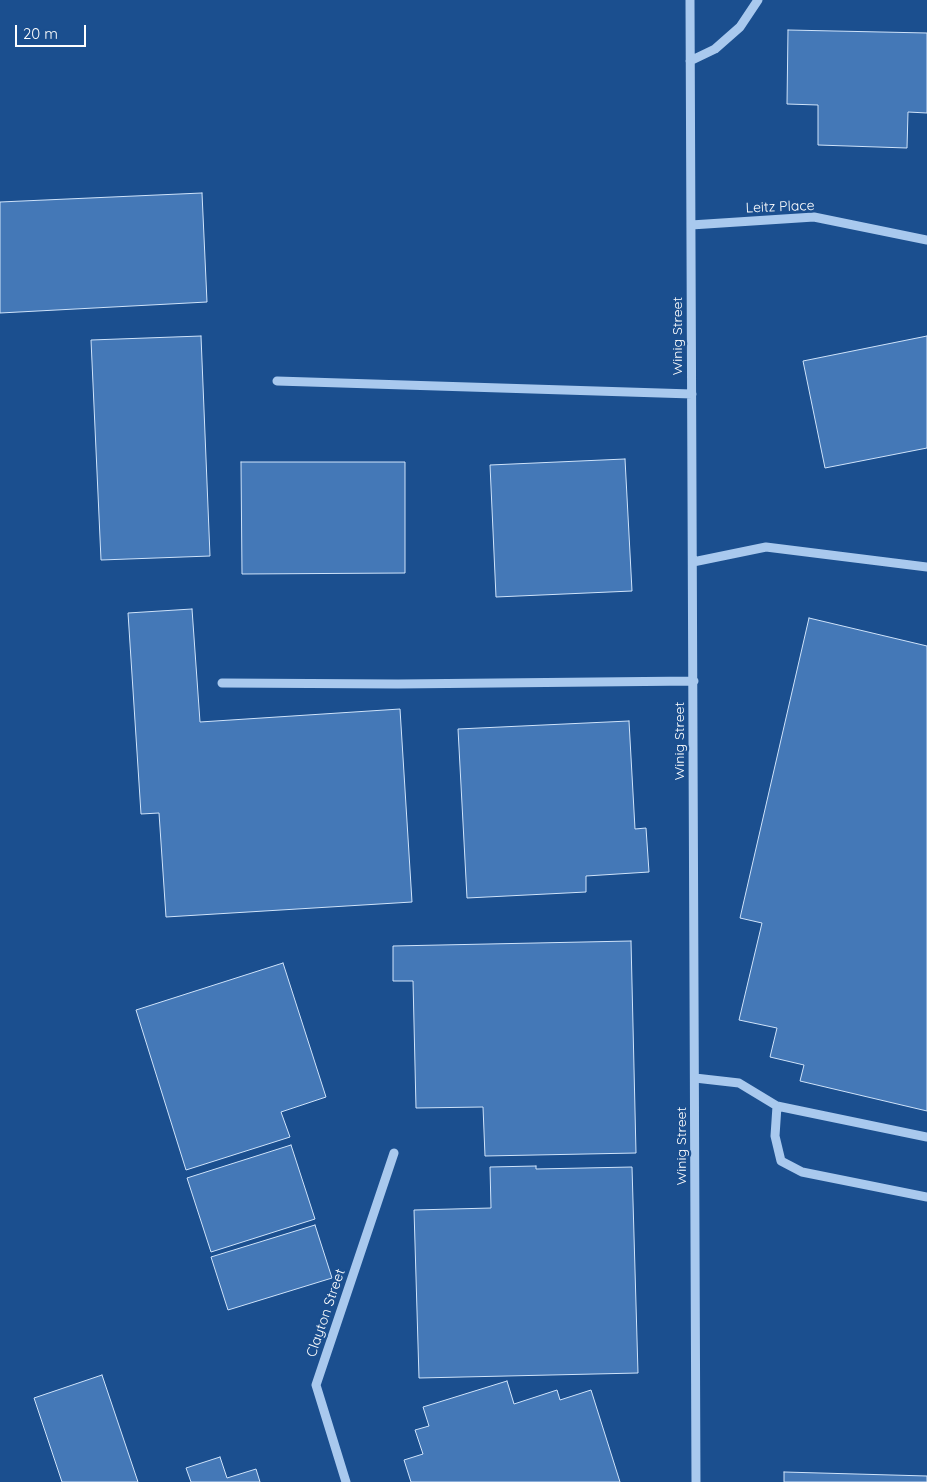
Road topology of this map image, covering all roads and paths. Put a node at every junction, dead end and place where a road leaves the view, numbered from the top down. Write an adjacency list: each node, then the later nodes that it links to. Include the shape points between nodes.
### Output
1 (690, 0): 3 (street, Winig Street)
2 (758, 0): 3 (street, via 740,27 716,49)
3 (690, 61): 4 (street, Winig Street)
4 (691, 225): 5 (street, Leitz Place, via 814,217); 7 (street, Winig Street)
5 (927, 240)
6 (277, 381): 7 (street)
7 (692, 394): 8 (street, Winig Street)
8 (693, 562): 9 (street, via 766,548); 10 (street, Winig Street)
9 (927, 567)
10 (694, 681): 11 (street); 12 (street, Winig Street)
11 (222, 683)
12 (695, 1078): 13 (street, via 739,1083); 18 (street, Winig Street)
13 (777, 1106): 14 (street); 16 (street, via 775,1136 781,1161 802,1172)
14 (927, 1137)
15 (394, 1153): 17 (street, Clayton Street, via 316,1385)
16 (927, 1197)
17 (346, 1482)
18 (696, 1482)

